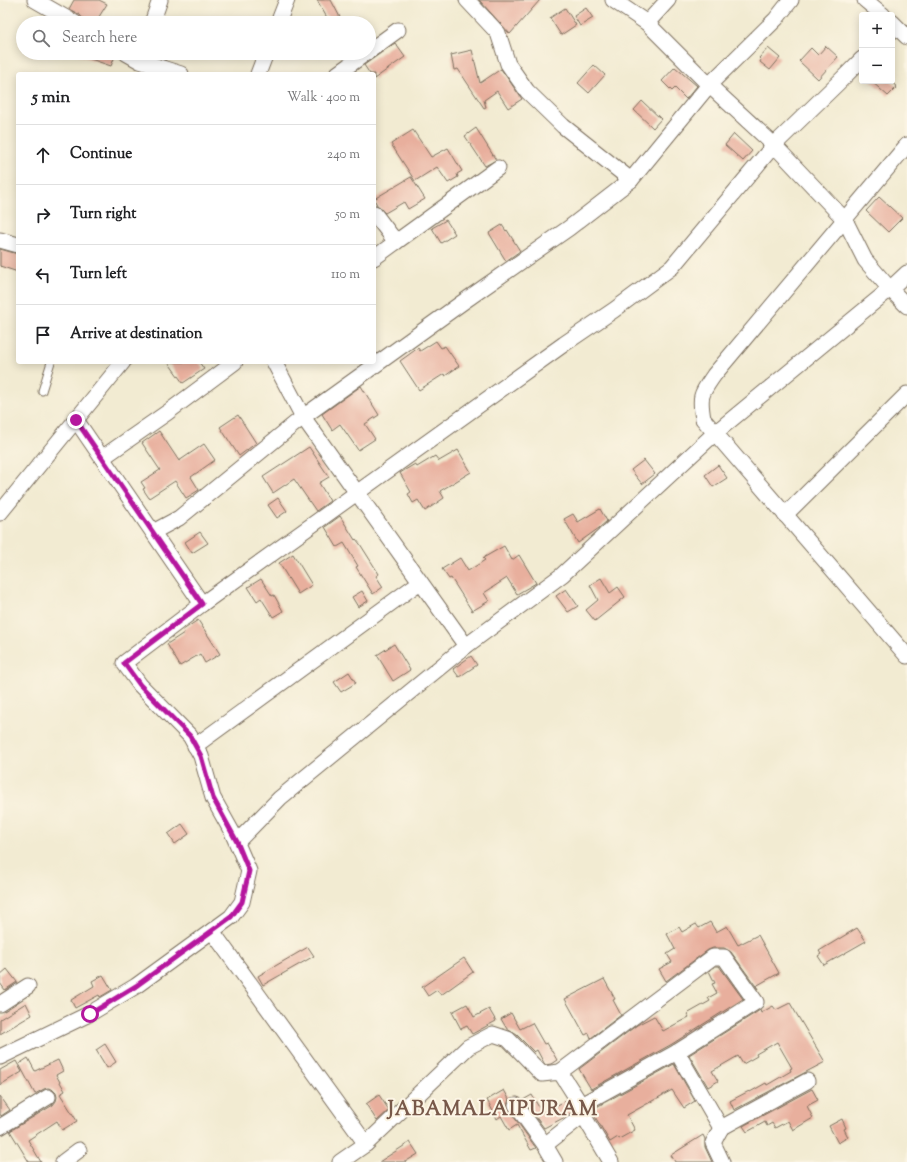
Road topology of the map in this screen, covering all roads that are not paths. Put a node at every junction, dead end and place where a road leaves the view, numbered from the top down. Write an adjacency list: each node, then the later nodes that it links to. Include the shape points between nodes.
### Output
1 (35, 0): 10 (street)
2 (160, 0): 11 (street)
3 (288, 0): 12 (street)
4 (467, 0): 29 (street, via 498,33 508,64 527,91 563,126)
5 (613, 0): 13 (street)
6 (668, 0): 13 (street)
7 (791, 0): 25 (street, via 776,19)
8 (865, 0): 9 (street)
9 (879, 12)
10 (62, 16)
11 (154, 16)
12 (281, 16)
13 (647, 23): 25 (street)
14 (895, 26): 16 (street)
15 (398, 30): 17 (street)
16 (907, 37)
17 (376, 46)
18 (263, 60): 23 (street)
19 (356, 60): 24 (street)
20 (859, 62): 26 (street)
21 (140, 63): 22 (street)
22 (174, 72)
23 (259, 72)
24 (340, 72)
25 (709, 85): 26 (street); 29 (street)
26 (774, 144): 31 (street); 49 (street, via 672,267)
27 (907, 145): 31 (street)
28 (498, 168): 33 (street)
29 (631, 180): 45 (street, via 569,228)
30 (376, 216): 33 (street)
31 (845, 220): 37 (street, via 865,260); 47 (street, via 702,392 703,419)
32 (0, 240): 34 (street)
33 (396, 242): 35 (street)
34 (16, 244)
35 (376, 257)
36 (907, 273): 37 (street)
37 (890, 289): 38 (street); 47 (street)
38 (907, 306)
39 (50, 364): 43 (lane)
40 (121, 364): 46 (street)
41 (232, 364): 48 (street)
42 (275, 364): 45 (street)
43 (42, 391)
44 (907, 394): 51 (street)
45 (303, 417): 49 (street); 52 (street, via 179,518)
46 (76, 420): 48 (street); 50 (street)
47 (715, 433): 51 (street); 55 (street, via 562,575)
48 (102, 458): 52 (street)
49 (356, 493): 53 (street); 54 (street)
50 (0, 513)
51 (786, 515): 56 (street)
52 (153, 532): 54 (street)
53 (420, 582): 55 (street); 57 (street)
54 (202, 604): 57 (street, via 124,663 140,685 190,736)
55 (466, 646): 58 (street, via 280,798)
56 (907, 656)
57 (195, 746): 58 (street, via 201,756 213,798)
58 (237, 842): 59 (street, via 249,871 242,902 231,917)
59 (212, 931): 63 (street, via 136,986 90,1014); 71 (street)
60 (28, 986): 61 (street)
61 (0, 1004)
62 (677, 1052): 64 (street, via 756,1002 724,957 713,957); 68 (street); 70 (street)
63 (0, 1057)
64 (560, 1072): 68 (street); 71 (street, via 542,1074 508,1039 493,1034 468,1047)
65 (807, 1081): 70 (street)
66 (48, 1097): 69 (street)
67 (516, 1105): 72 (street)
68 (582, 1110): 72 (street); 77 (street)
69 (0, 1127)
70 (721, 1128): 78 (street, via 713,1143)
71 (366, 1144): 75 (street)
72 (545, 1145): 76 (street)
73 (79, 1150): 74 (street)
74 (63, 1162)
75 (340, 1162)
76 (555, 1162)
77 (610, 1162)
78 (722, 1162)

